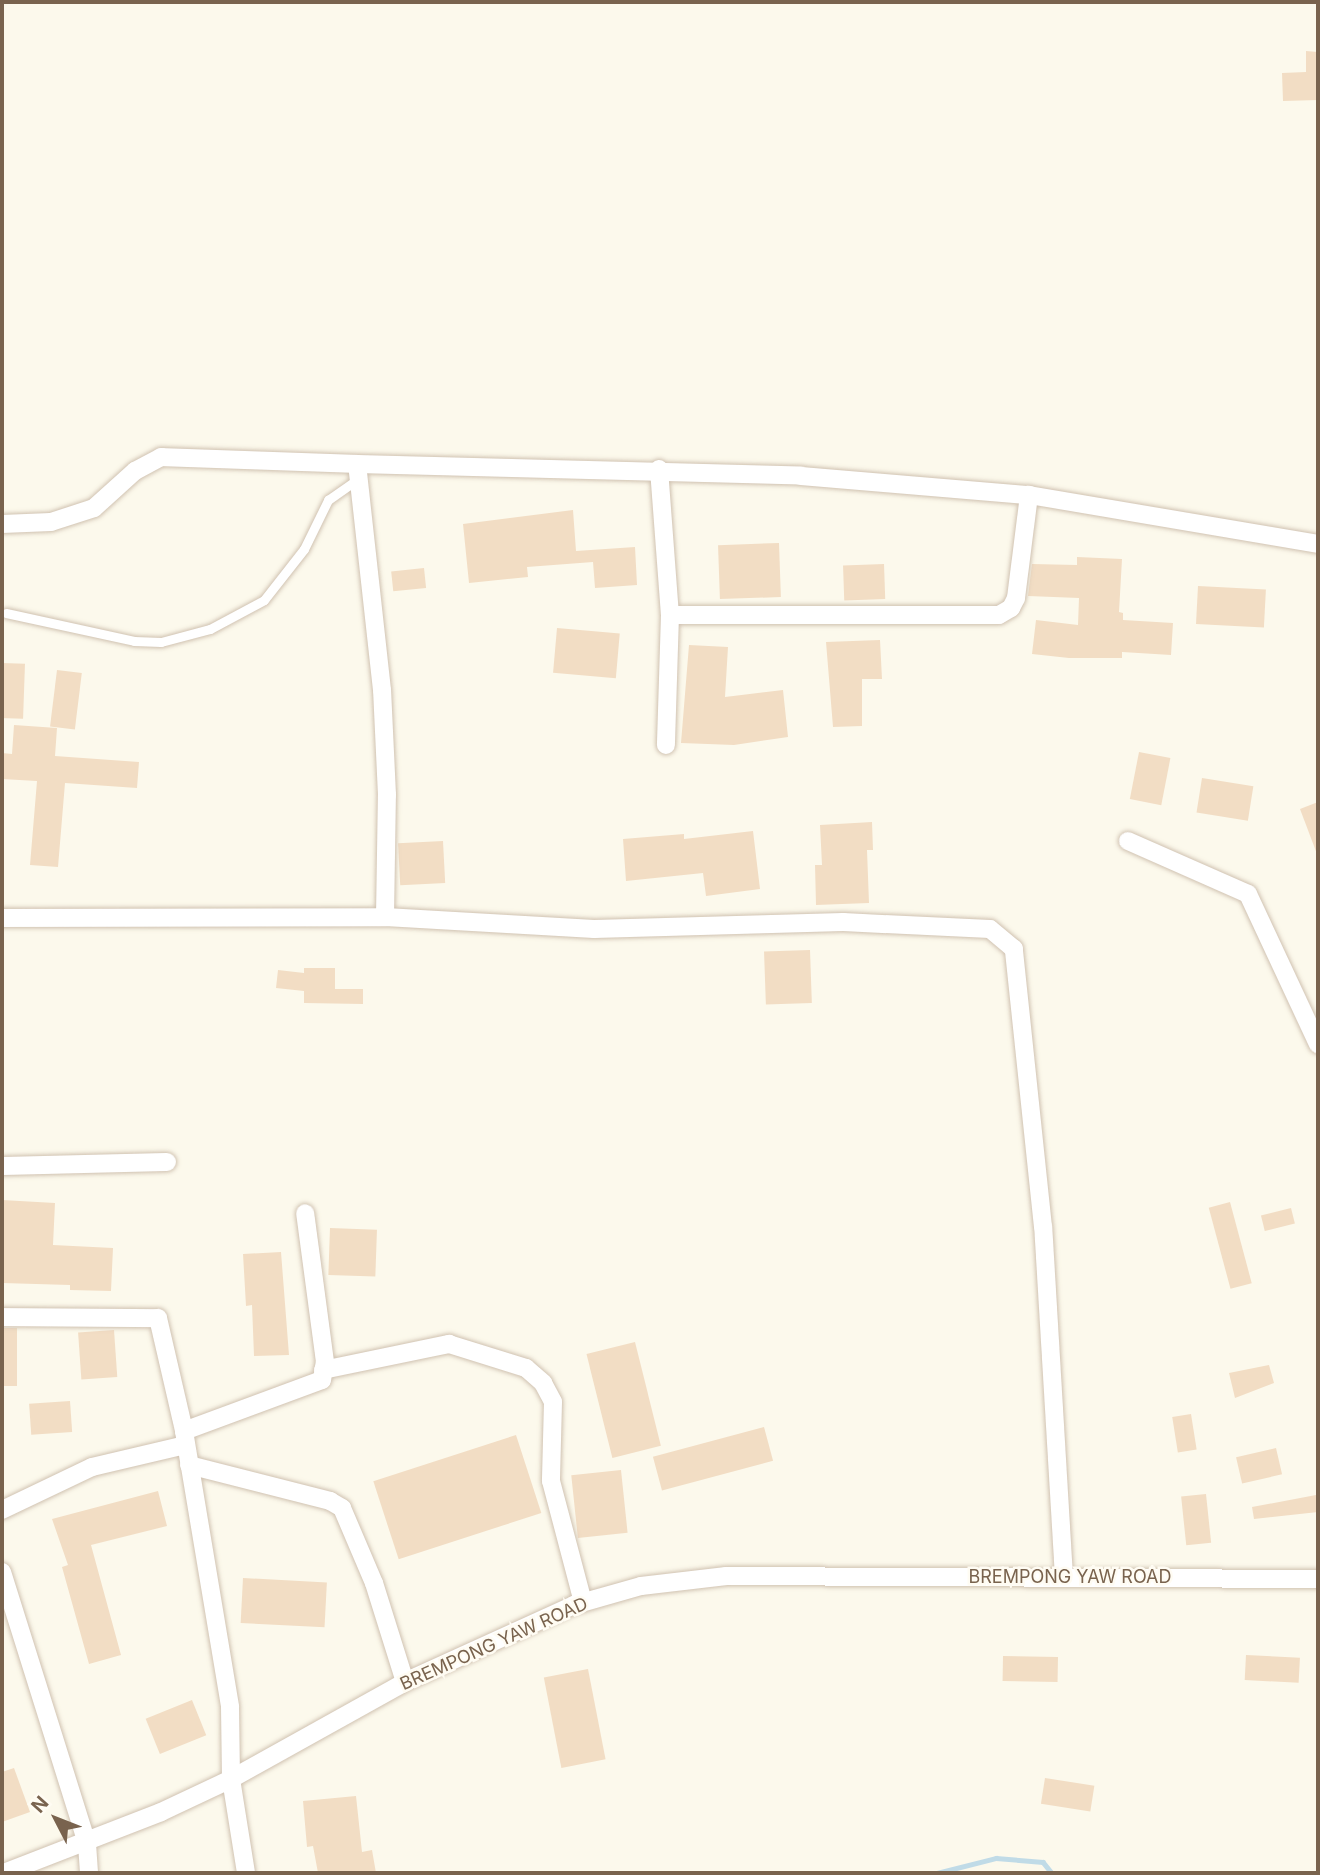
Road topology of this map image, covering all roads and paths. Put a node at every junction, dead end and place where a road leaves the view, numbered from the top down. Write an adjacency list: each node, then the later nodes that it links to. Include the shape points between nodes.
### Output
1 (659, 469): 2 (street); 3 (street); 7 (street)
2 (357, 472): 4 (street, via 161,457 135,471 94,508 51,522); 6 (lane, via 328,499 304,550 264,600 210,629 161,642 134,641); 10 (street, via 375,592 382,690 387,794)
3 (1028, 495): 5 (street); 7 (street, via 1016,598 1011,608 999,615)
4 (2, 524)
5 (1318, 544)
6 (6, 613)
7 (670, 615): 8 (street)
8 (666, 745)
9 (1128, 841): 12 (street, via 1248,894)
10 (385, 917): 11 (street); 22 (street, via 594,929 843,922 990,929 1004,937 1014,949 1043,1227)
11 (2, 918)
12 (1318, 1044)
13 (167, 1162): 14 (street)
14 (2, 1166)
15 (305, 1213): 17 (street)
16 (2, 1317): 18 (street, via 158,1318)
17 (323, 1370): 18 (street, via 322,1380); 24 (street, via 449,1344 526,1368 543,1383 553,1402 551,1480)
18 (185, 1438): 19 (street); 20 (street, via 92,1467)
19 (189, 1465): 25 (street, via 342,1508 361,1549); 26 (street, via 230,1707)
20 (2, 1510)
21 (2, 1572): 27 (street)
22 (1064, 1577): 23 (street, BREMPONG YAW ROAD); 24 (street, BREMPONG YAW ROAD, via 726,1576 641,1587)
23 (1318, 1579)
24 (583, 1602): 25 (street, BREMPONG YAW ROAD)
25 (405, 1682): 26 (street, BREMPONG YAW ROAD)
26 (231, 1779): 27 (street, BREMPONG YAW ROAD); 30 (street)
27 (87, 1844): 28 (street, BREMPONG YAW ROAD); 29 (street)
28 (4, 1873)
29 (89, 1873)
30 (246, 1873)

